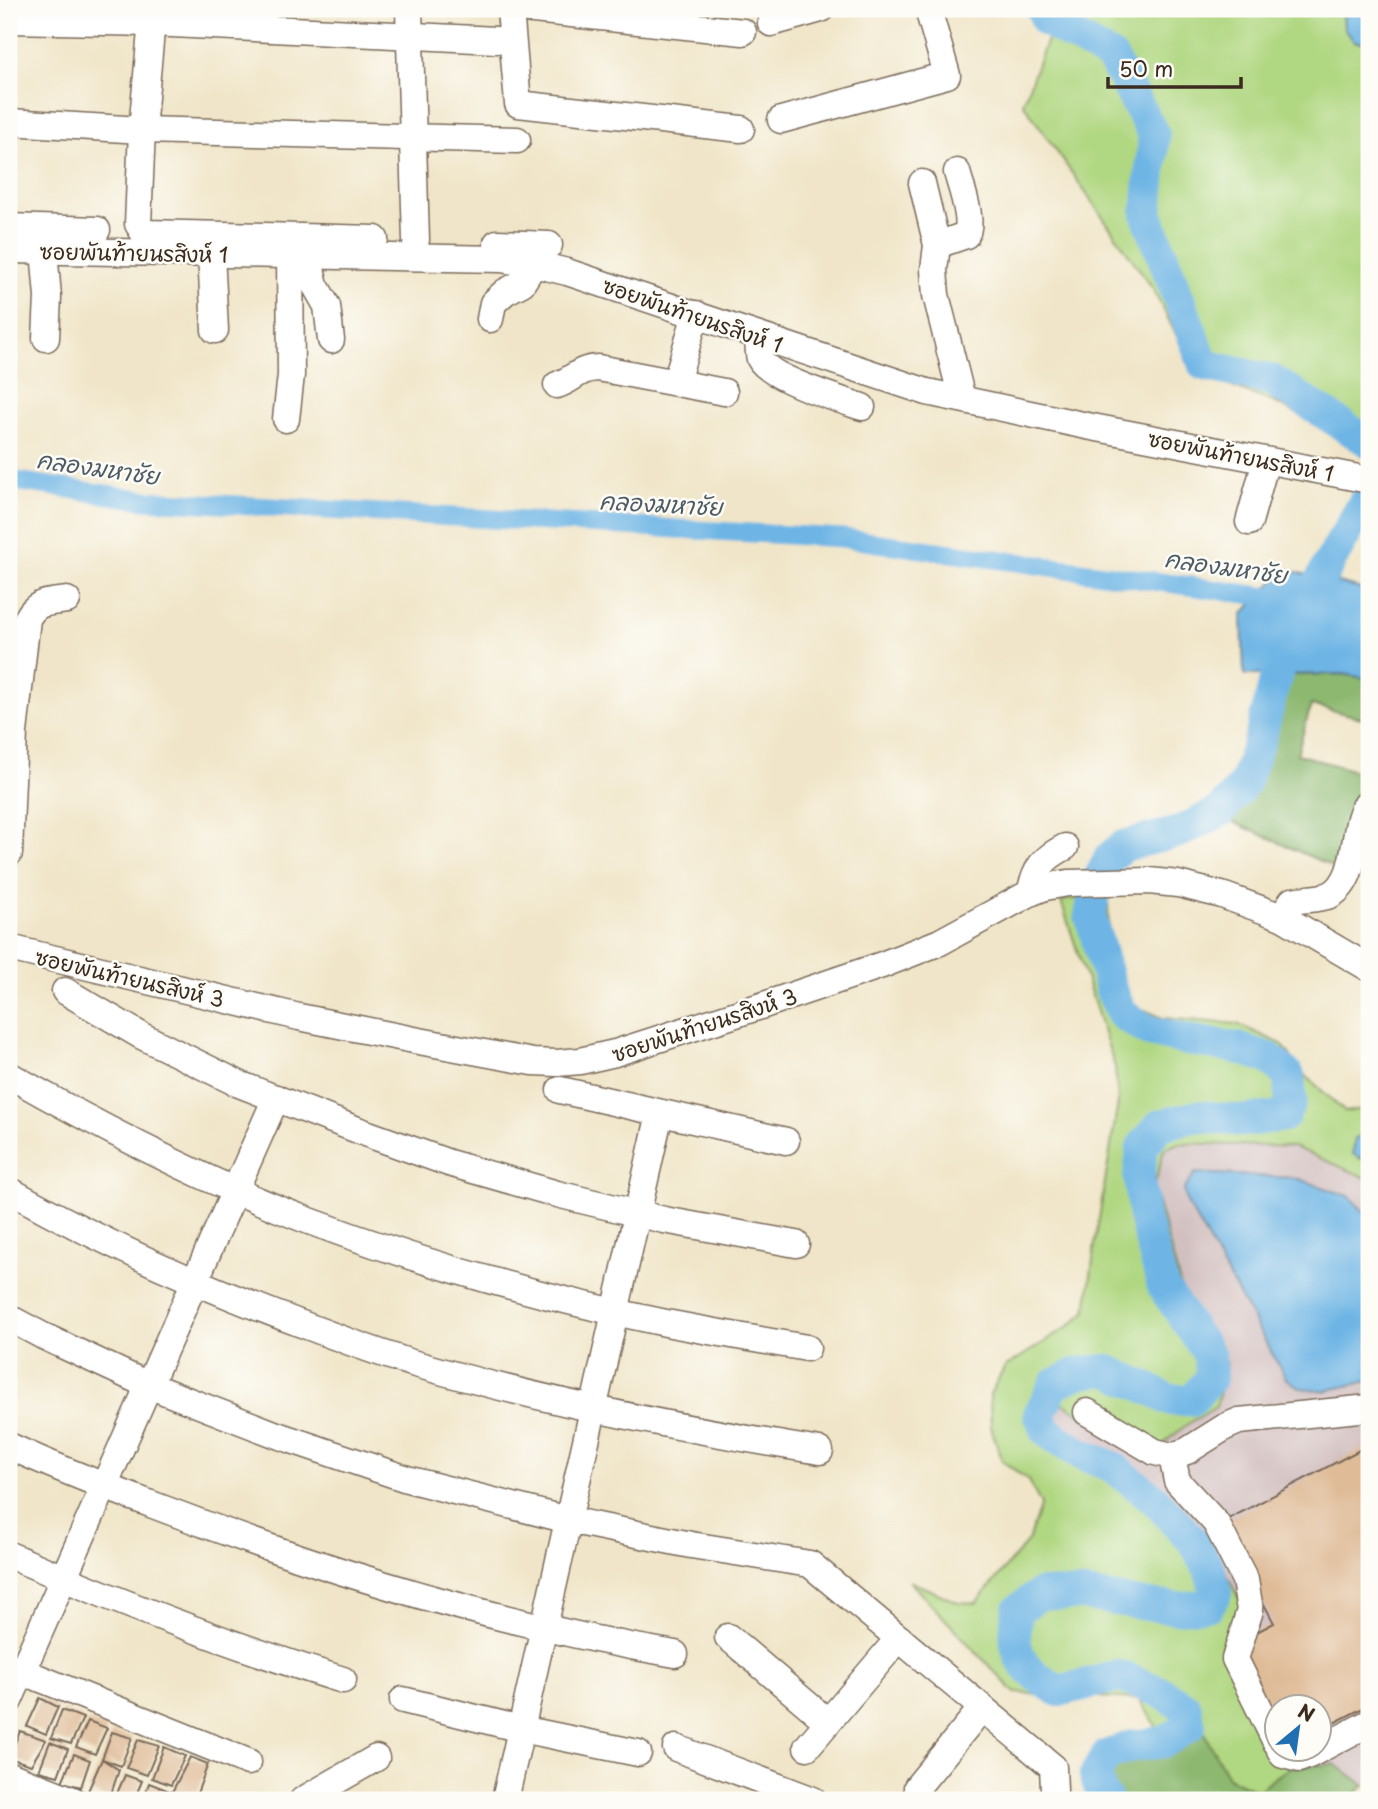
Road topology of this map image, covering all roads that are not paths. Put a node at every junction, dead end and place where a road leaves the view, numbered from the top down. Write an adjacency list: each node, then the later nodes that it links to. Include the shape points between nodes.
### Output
1 (409, 9): 10 (street)
2 (510, 9): 14 (street, via 518,104)
3 (524, 9): 9 (street)
4 (821, 9): 8 (street)
5 (928, 9): 12 (street, via 947,75)
6 (152, 16): 7 (street); 10 (street); 15 (street)
7 (9, 20)
8 (771, 23)
9 (743, 32)
10 (410, 35): 11 (street); 16 (street)
11 (496, 40)
12 (781, 120)
13 (9, 122): 15 (street)
14 (741, 129)
15 (142, 130): 16 (street); 22 (street, via 138,224 145,235)
16 (413, 137): 17 (street); 22 (street)
17 (517, 140)
18 (957, 172): 23 (street, via 968,231)
19 (922, 183): 23 (street)
20 (9, 228): 21 (street)
21 (97, 230)
22 (415, 240): 27 (street)
23 (937, 245): 38 (street, via 936,295)
24 (9, 250): 25 (street, ซอยพันท้ายนรสิงห์ 1)
25 (44, 250): 26 (street, ซอยพันท้ายนรสิงห์ 1); 33 (street)
26 (211, 254): 28 (street, ซอยพันท้ายนรสิงห์ 1); 31 (street)
27 (541, 254): 28 (street, ซอยพันท้ายนรสิงห์ 1, via 501,259); 29 (street, ซอยพันท้ายนรสิงห์ 1, via 567,272); 30 (street, via 522,283 493,303)
28 (299, 255): 34 (street, via 327,306); 40 (street)
29 (695, 314): 32 (street, ซอยพันท้ายนรสิงห์ 1); 35 (street)
30 (490, 319)
31 (215, 330)
32 (758, 337): 38 (street, ซอยพันท้ายนรสิงห์ 1); 39 (street, via 765,367)
33 (46, 338)
34 (331, 340)
35 (676, 382): 36 (street, via 598,368 586,369); 37 (street)
36 (557, 385)
37 (724, 392)
38 (962, 399): 41 (street, ซอยพันท้ายนรสิงห์ 1)
39 (862, 407)
40 (286, 419)
41 (1266, 461): 42 (street, ซอยพันท้ายนรสิงห์ 1); 43 (street)
42 (1367, 479)
43 (1249, 523)
44 (67, 600): 47 (street, via 39,603 27,619 14,732)
45 (1369, 802): 49 (street, via 1341,885 1329,895 1292,901)
46 (1065, 847): 48 (street, via 1042,863)
47 (9, 853)
48 (1030, 893): 49 (street, ซอยพันท้ายนรสิงห์ 3, via 1068,883 1149,881 1222,895); 50 (street, ซอยพันท้ายนรสิงห์ 3, via 940,942 882,965 615,1053 557,1063 469,1051 299,1017)
49 (1282, 917): 51 (street, ซอยพันท้ายนรสิงห์ 3)
50 (9, 948)
51 (1369, 968)
52 (65, 991): 55 (street, via 187,1059)
53 (9, 1075): 59 (street, via 109,1130)
54 (560, 1090): 56 (street)
55 (276, 1098): 59 (street); 60 (street, via 449,1163)
56 (660, 1113): 57 (street); 60 (street)
57 (786, 1141)
58 (9, 1190): 62 (street)
59 (235, 1190): 62 (street); 63 (street, via 304,1219 464,1272)
60 (638, 1213): 61 (street); 63 (street)
61 (796, 1244)
62 (194, 1281): 66 (street); 68 (street, via 409,1362)
63 (615, 1311): 65 (street); 68 (street)
64 (9, 1318): 66 (street)
65 (807, 1348)
66 (148, 1385): 73 (street); 74 (street, via 407,1479)
67 (1369, 1408): 72 (street, via 1239,1421)
68 (593, 1410): 71 (street); 74 (street)
69 (1087, 1412): 72 (street, via 1154,1452)
70 (9, 1446): 73 (street)
71 (820, 1451)
72 (1172, 1456): 86 (street, via 1177,1481 1216,1523 1245,1580 1250,1610 1235,1659)
73 (104, 1486): 76 (street); 77 (street, via 293,1557)
74 (568, 1520): 77 (street); 79 (street, via 810,1564)
75 (9, 1555): 76 (street)
76 (63, 1579): 81 (street); 82 (street, via 276,1660)
77 (544, 1629): 80 (street); 89 (street)
78 (728, 1637): 87 (street)
79 (899, 1638): 85 (street); 87 (street)
80 (675, 1654)
81 (15, 1669): 84 (street); 95 (street)
82 (342, 1680)
83 (403, 1700): 89 (street)
84 (9, 1701)
85 (982, 1708): 97 (street); 102 (street, via 1053,1767)
86 (1262, 1714)
87 (828, 1722): 91 (street)
88 (1369, 1723): 90 (street)
89 (521, 1729): 93 (street); 101 (street)
90 (1332, 1743)
91 (807, 1747)
92 (676, 1748): 98 (street)
93 (638, 1753)
94 (376, 1758): 100 (street)
95 (248, 1762)
96 (9, 1775): 99 (street)
97 (917, 1787)
98 (801, 1798)
99 (73, 1800)
100 (303, 1800)
101 (505, 1800)
102 (1052, 1800)

